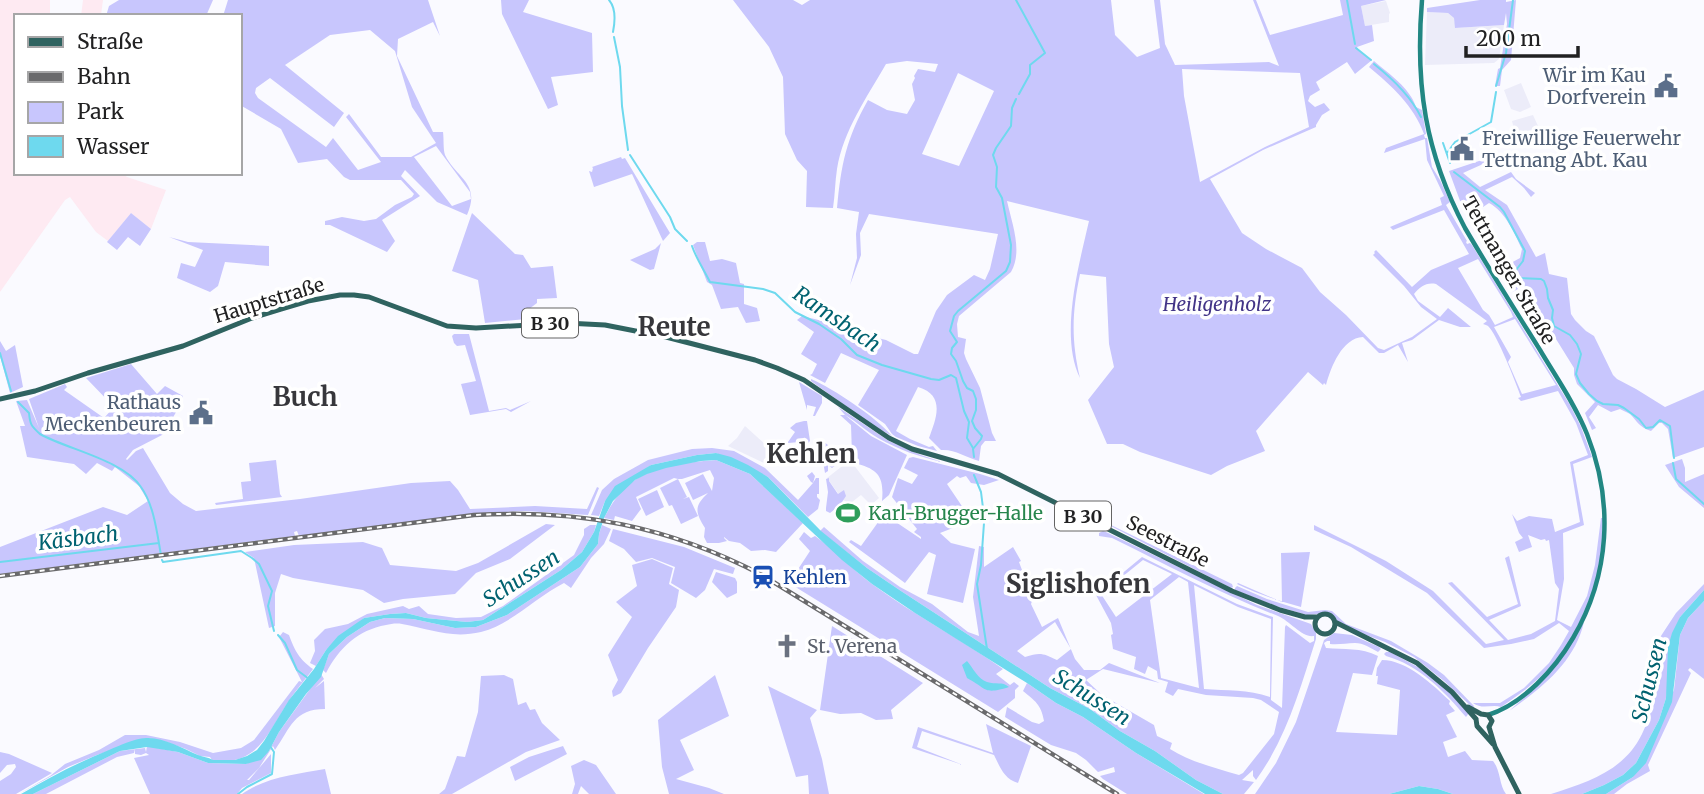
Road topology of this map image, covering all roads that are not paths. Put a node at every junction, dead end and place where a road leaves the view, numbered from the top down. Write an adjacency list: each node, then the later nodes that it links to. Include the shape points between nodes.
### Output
1 (1422, 0): 10 (main road, Tettnanger Straße, via 1420,83 1439,170 1465,228 1586,433 1604,504 1601,570 1589,608 1568,646 1544,676)
2 (831, 398): 3 (main road, Hauptstraße / B 30, via 777,368 666,337 566,323 447,326 376,299 347,295 281,309 181,346); 4 (main road, Seestraße / B 30, via 912,449 998,474 1232,591)
3 (0, 399)
4 (1305, 617): 5 (main road, Seestraße / B 30); 7 (main road, Seestraße / B 30)
5 (1317, 617): 6 (main road, Seestraße, via 1328,614); 7 (main road)
6 (1335, 622): 8 (main road); 9 (main road, Seestraße)
7 (1315, 625): 8 (main road, Seestraße, via 1322,634)
8 (1333, 630): 9 (main road, Seestraße)
9 (1353, 632): 10 (main road, Seestraße, via 1417,663)
10 (1485, 719): 11 (main road, via 1486,729); 11 (main road, via 1477,726); 12 (main road)
11 (1482, 729): 12 (main road)
12 (1495, 747): 13 (main road)
13 (1518, 794)

